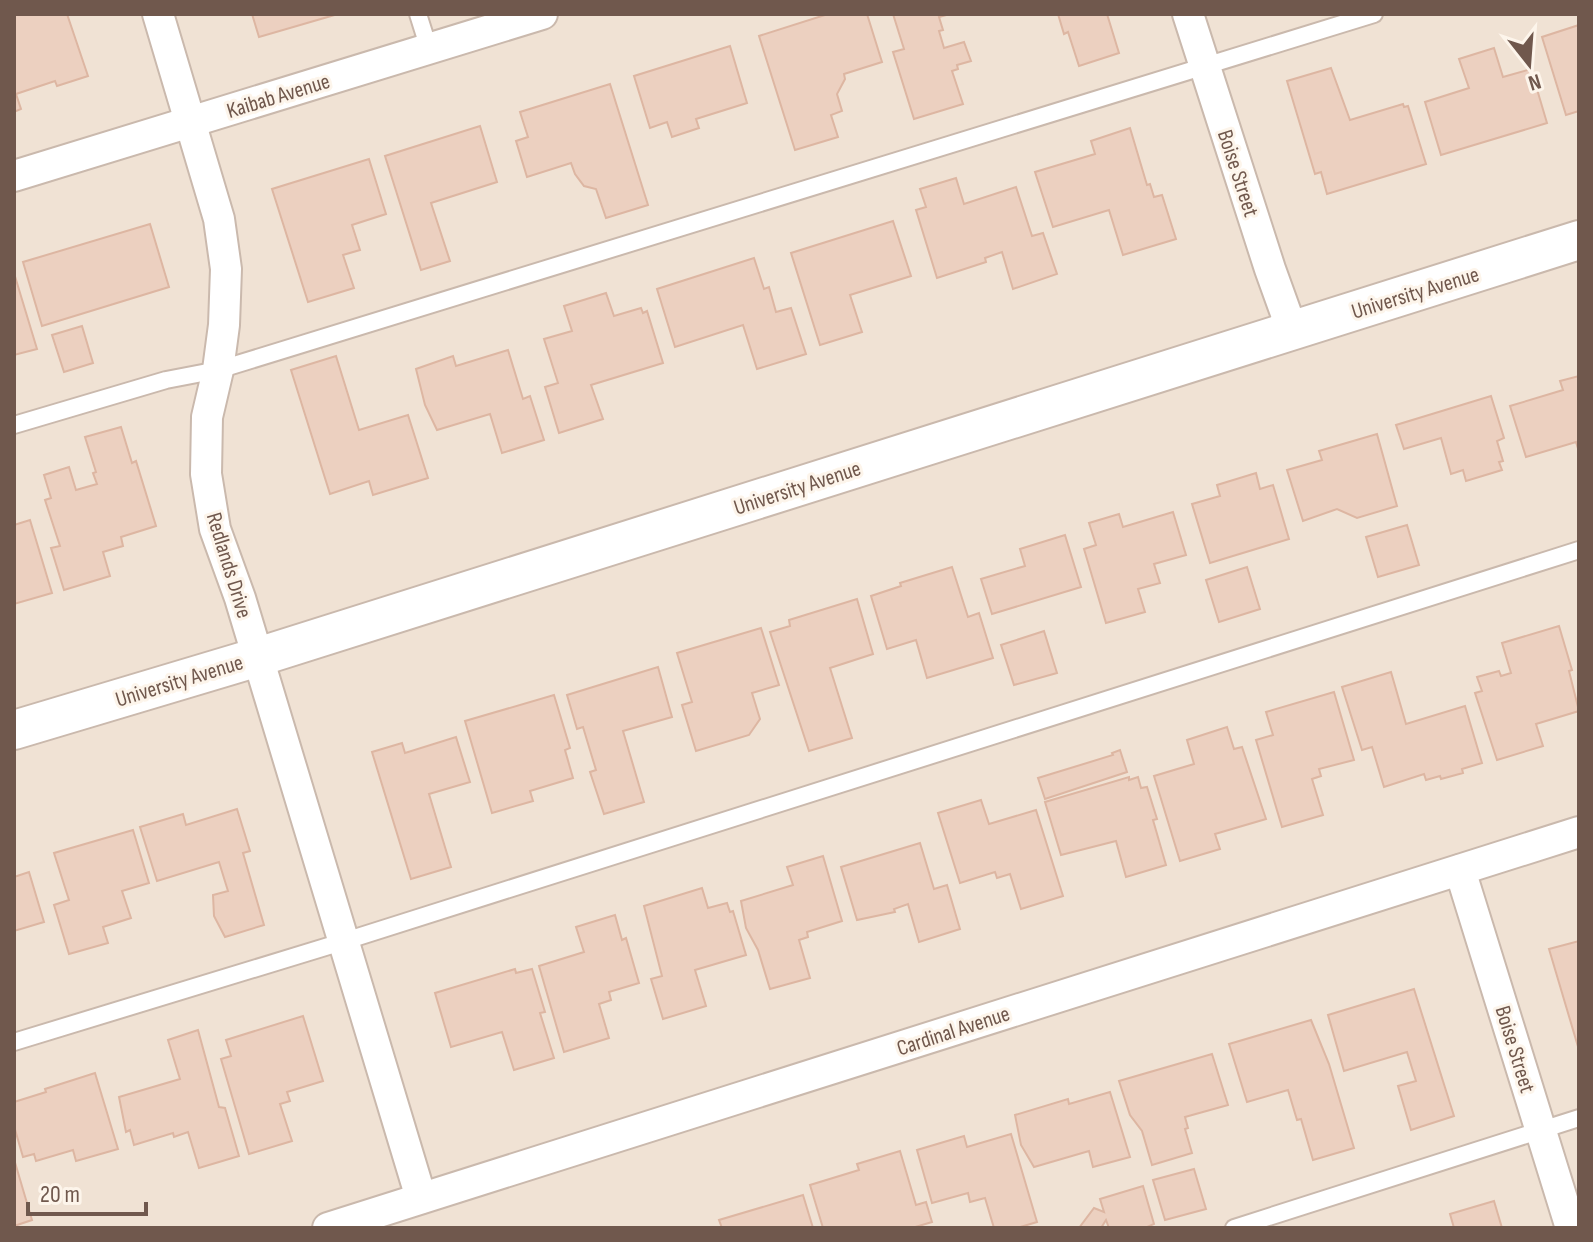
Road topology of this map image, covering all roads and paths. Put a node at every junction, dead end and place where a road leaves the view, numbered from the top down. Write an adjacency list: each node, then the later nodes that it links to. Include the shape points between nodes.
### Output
1 (158, 14): 8 (street, Redlands Drive)
2 (418, 14): 6 (lane)
3 (542, 14): 6 (street, Kaibab Avenue)
4 (1188, 14): 7 (street, Boise Street)
5 (1374, 14): 7 (lane)
6 (429, 49): 8 (street, Kaibab Avenue)
7 (1205, 68): 11 (street, Boise Street); 12 (lane)
8 (191, 122): 9 (street, Kaibab Avenue); 12 (street, Redlands Drive, via 219,219 226,269)
9 (14, 176)
10 (1579, 240): 11 (street, University Avenue)
11 (1292, 330): 15 (street, University Avenue)
12 (218, 370): 13 (lane); 15 (street, Redlands Drive, via 207,417 206,474 215,529)
13 (14, 425)
14 (1579, 550): 19 (lane)
15 (258, 657): 16 (street, University Avenue); 19 (street, Redlands Drive)
16 (14, 730)
17 (1579, 832): 18 (street, Cardinal Avenue)
18 (1460, 870): 22 (street, Boise Street); 23 (street, Cardinal Avenue)
19 (345, 941): 20 (lane); 23 (street, Redlands Drive)
20 (14, 1042)
21 (1579, 1118): 22 (lane)
22 (1541, 1130): 25 (lane); 26 (street, Boise Street)
23 (421, 1198): 24 (street, Cardinal Avenue)
24 (328, 1228)
25 (1234, 1228)
26 (1571, 1228)

